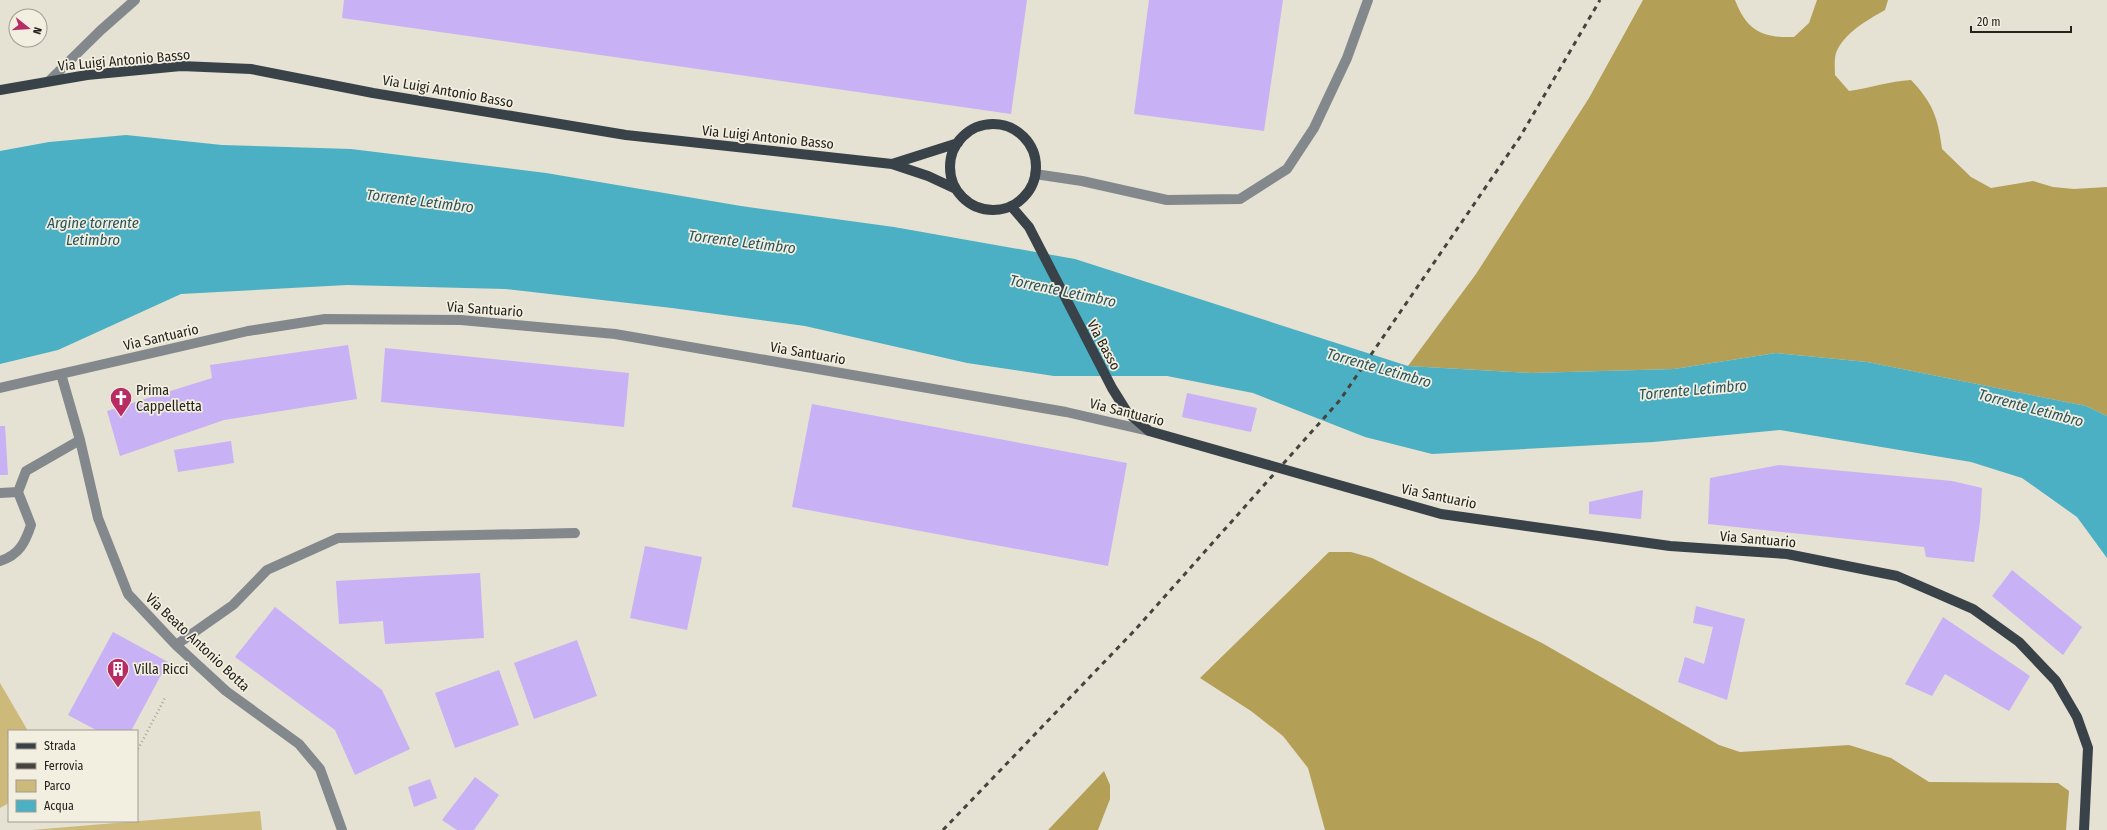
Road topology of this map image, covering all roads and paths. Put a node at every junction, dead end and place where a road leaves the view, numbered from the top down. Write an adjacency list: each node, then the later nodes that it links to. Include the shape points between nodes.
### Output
1 (135, 0): 3 (street)
2 (1368, 0): 7 (street, via 1347,58 1314,128 1287,169 1240,199 1167,200 1082,181)
3 (49, 81): 4 (main road, Via Luigi Antonio Basso); 6 (main road, Via Luigi Antonio Basso, via 181,66 251,69 373,93 626,135)
4 (0, 90)
5 (958, 143): 6 (main road, Via Luigi Antonio Basso); 7 (main road, Via Luigi Antonio Basso, via 968,132 981,126 995,124 1009,127 1031,146); 8 (main road, Via Luigi Antonio Basso, via 952,154 950,166 951,178)
6 (892, 164): 8 (main road, Via Luigi Antonio Basso)
7 (1035, 174): 9 (main road, Via Luigi Antonio Basso, via 1031,187 1023,198)
8 (956, 189): 9 (main road, Via Luigi Antonio Basso, via 964,199 986,210 999,210)
9 (1011, 206): 12 (main road, Via Basso, via 1019,213 1036,241 1112,388 1127,412)
10 (61, 374): 11 (street, Via Santuario); 12 (street, Via Santuario, via 248,331 325,319 461,320 615,334 1066,412); 13 (street, Via Beato Antonio Botta)
11 (0, 388)
12 (1149, 431): 22 (main road, Via Santuario, via 1441,514 1670,546 1787,554 1897,576 1973,609 2019,642 2056,681 2078,717 2088,748)
13 (80, 440): 14 (street, via 26,471); 18 (street, Via Beato Antonio Botta, via 98,518 128,594)
14 (18, 492): 15 (street); 17 (street, via 31,525 24,545 10,558)
15 (0, 493)
16 (575, 533): 18 (street, via 338,538 267,570 233,605)
17 (0, 561)
18 (176, 645): 21 (street, Via Beato Antonio Botta, via 226,691 299,744 320,768)
19 (165, 698): 20 (path)
20 (138, 749)
21 (342, 830)
22 (2084, 830)

